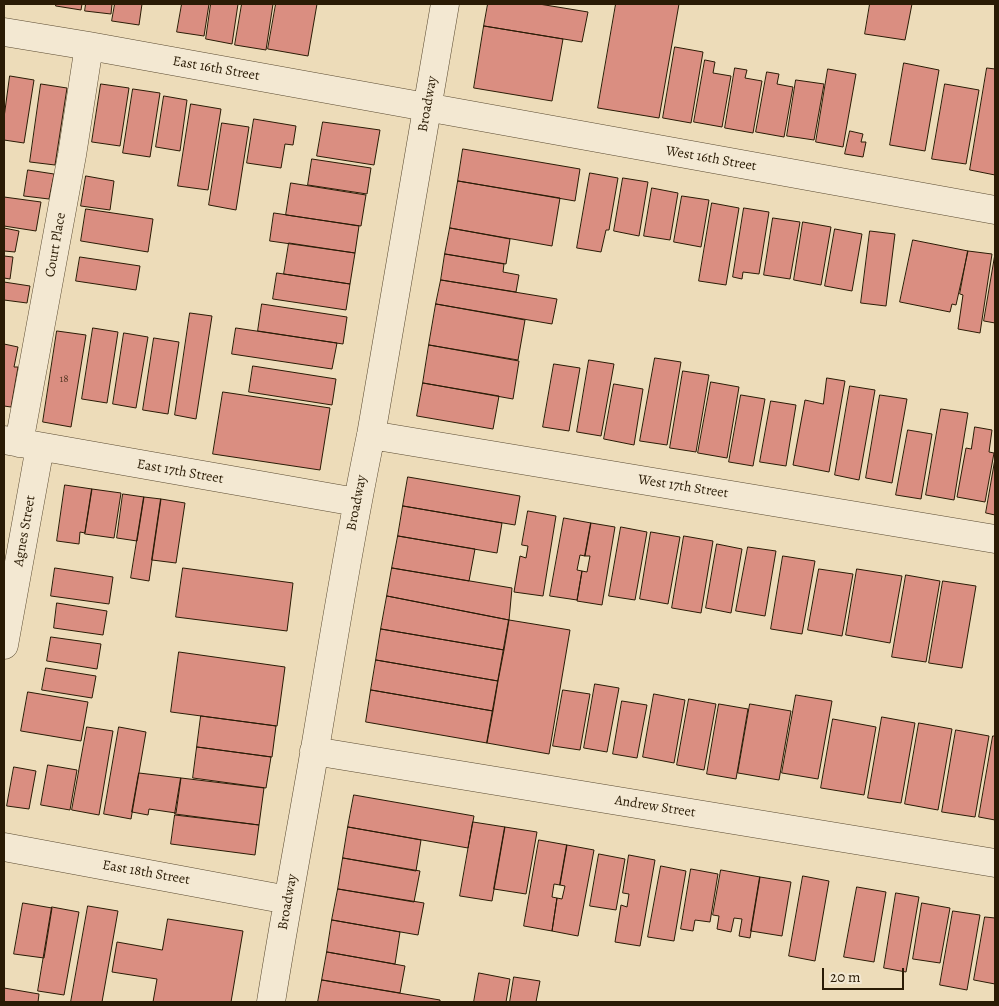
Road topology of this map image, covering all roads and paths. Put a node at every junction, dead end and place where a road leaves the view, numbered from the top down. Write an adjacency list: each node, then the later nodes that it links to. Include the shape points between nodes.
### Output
1 (445, 4): 4 (street, Broadway)
2 (4, 32): 3 (street, East 16th Street)
3 (90, 46): 4 (street, East 16th Street); 7 (street, Court Place)
4 (428, 108): 5 (street, West 16th Street); 6 (street, Broadway)
5 (995, 210)
6 (371, 435): 8 (street, Broadway); 9 (street, West 17th Street)
7 (21, 444): 8 (street, East 17th Street); 10 (street, Agnes Street)
8 (356, 502): 12 (street, Broadway)
9 (995, 539)
10 (12, 555): 11 (street, Agnes Street)
11 (4, 645)
12 (314, 751): 14 (street, Andrew Street); 15 (street, Broadway)
13 (4, 847): 15 (street, East 18th Street)
14 (995, 863)
15 (288, 900): 16 (street, Broadway)
16 (271, 1002)

